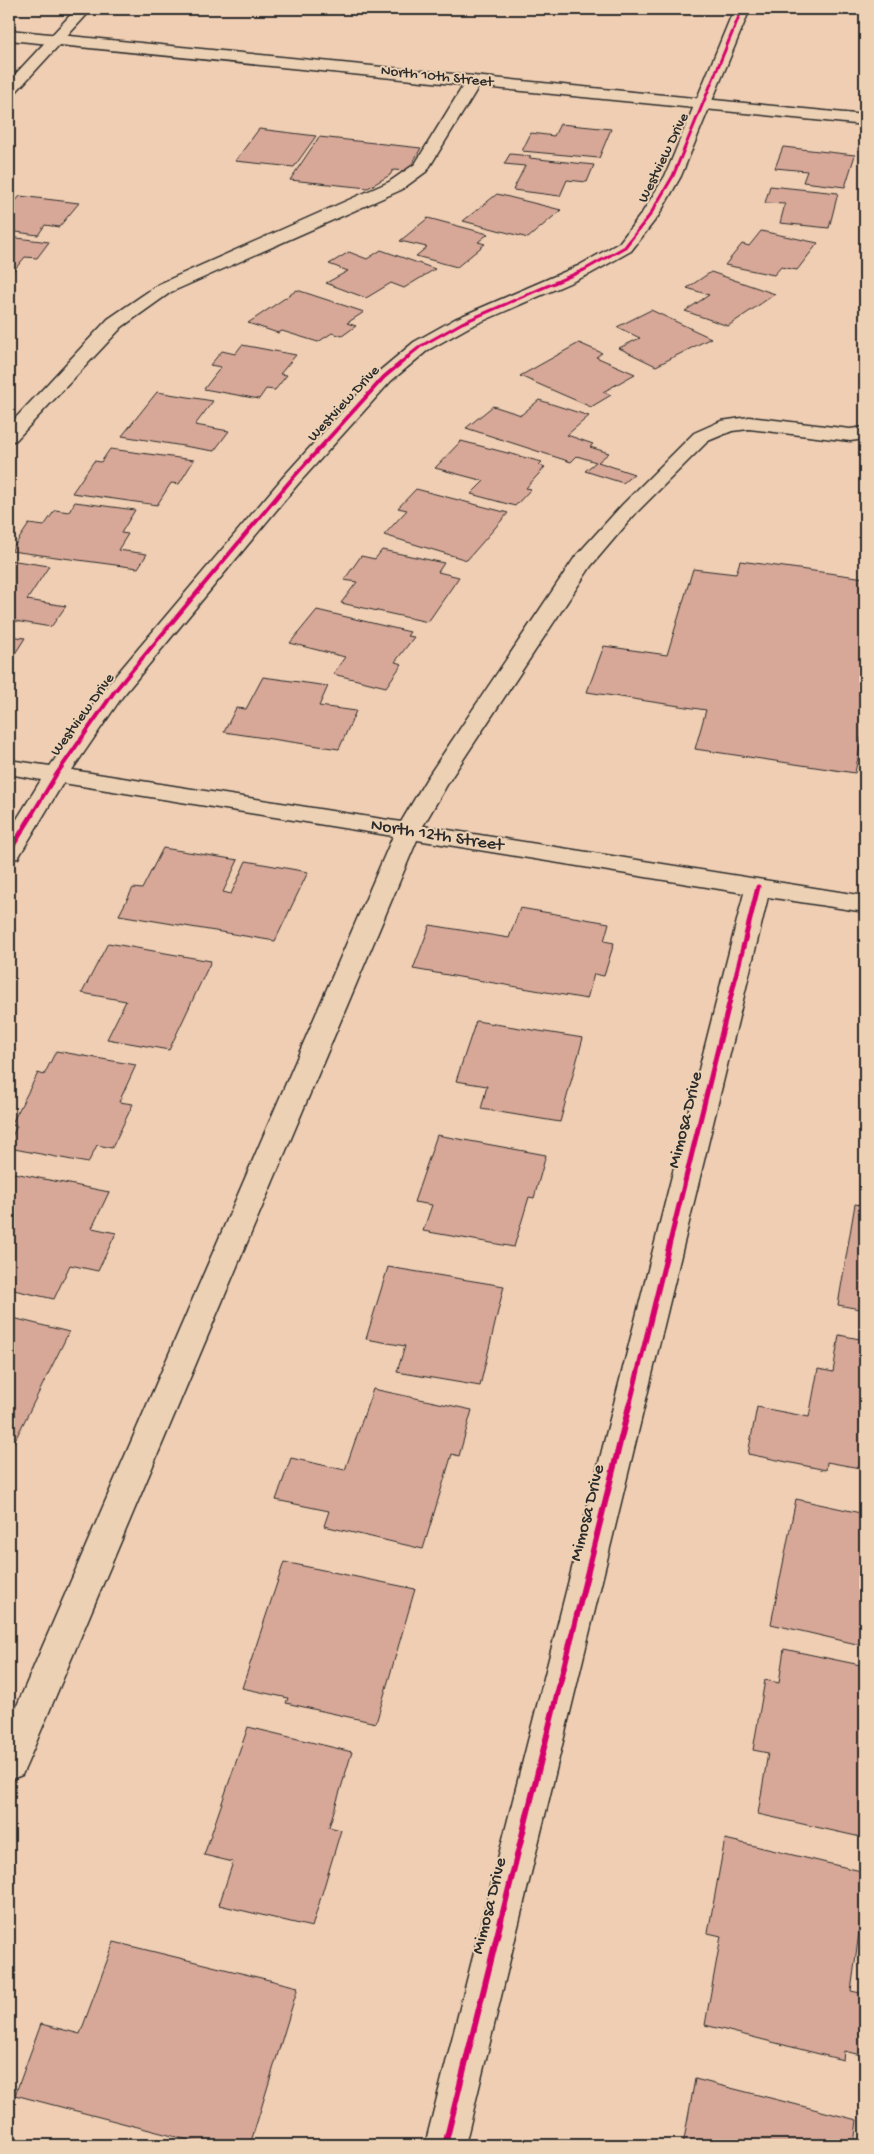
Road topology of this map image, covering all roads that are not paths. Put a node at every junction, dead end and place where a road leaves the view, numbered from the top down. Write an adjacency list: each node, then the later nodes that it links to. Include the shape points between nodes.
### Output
1 (84, 9): 4 (street)
2 (742, 9): 7 (street, Westview Drive)
3 (9, 35): 4 (street, North 10th Street)
4 (56, 40): 5 (street, North 10th Street); 6 (street)
5 (474, 81): 7 (street, North 10th Street); 10 (street, via 421,167 395,186 165,288 116,323)
6 (9, 90)
7 (704, 103): 8 (street, North 10th Street); 12 (street, Westview Drive, via 672,176 650,215 625,247 584,270 462,323 422,346 384,377 291,480 114,692)
8 (865, 120)
9 (865, 433): 13 (street, via 850,435 749,423 728,425 701,437 629,509 583,562 439,778)
10 (9, 436)
11 (9, 767): 12 (street, North 12th Street)
12 (56, 775): 13 (street, North 12th Street); 14 (street, Westview Drive)
13 (408, 831): 15 (street, North 12th Street); 17 (street)
14 (9, 852)
15 (758, 887): 16 (street, North 12th Street); 18 (street, Mimosa Drive)
16 (865, 904)
17 (9, 1764)
18 (445, 2145)

